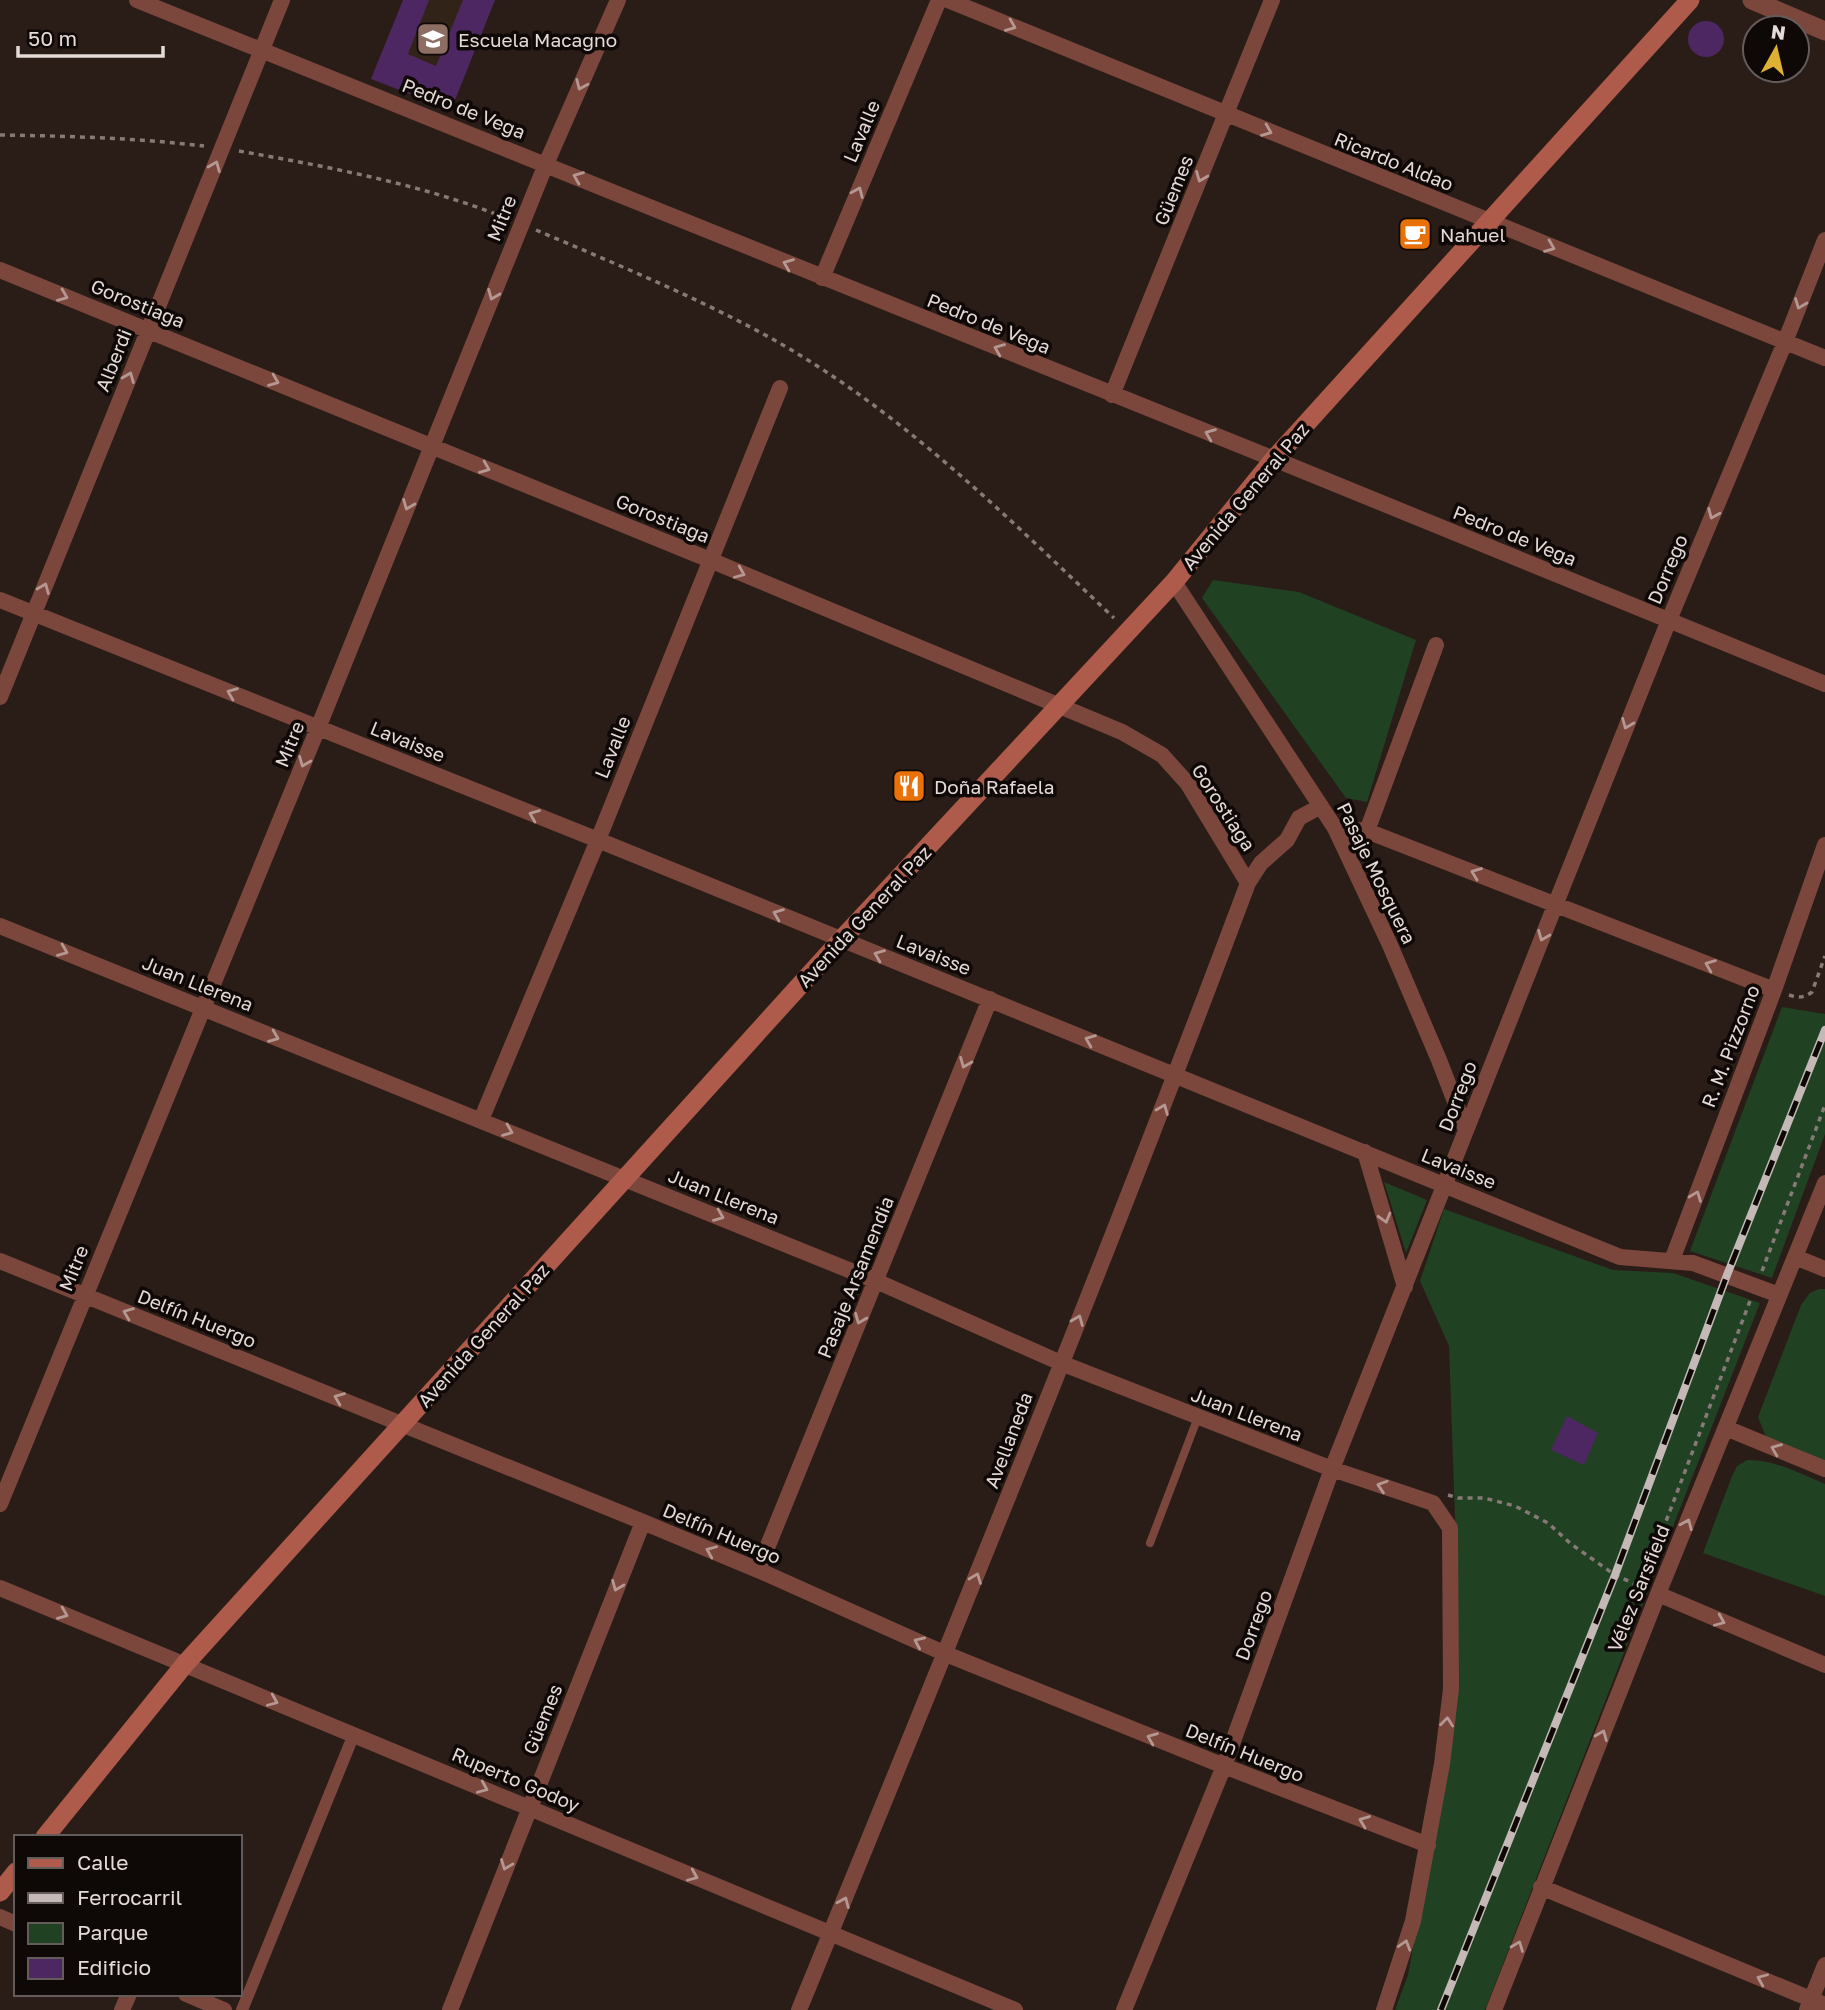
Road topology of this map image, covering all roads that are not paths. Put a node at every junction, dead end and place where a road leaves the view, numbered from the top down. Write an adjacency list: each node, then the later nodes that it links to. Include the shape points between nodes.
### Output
1 (137, 0): 10 (street, Pedro de Vega)
2 (282, 0): 10 (street, Alberdi)
3 (618, 0): 12 (street, Mitre, one-way to 12)
4 (939, 0): 16 (street, Lavalle, one-way to 4)
5 (948, 0): 11 (street, Ricardo Aldao, one-way to 11)
6 (1272, 0): 11 (street, Güemes)
7 (1690, 0): 13 (main road, Avenida General Paz)
8 (1752, 0): 9 (street)
9 (1825, 31)
10 (262, 49): 12 (street, Pedro de Vega); 17 (street, Alberdi, one-way to 10)
11 (1227, 115): 13 (street, Ricardo Aldao, one-way to 13); 21 (street, Güemes, one-way to 21)
12 (546, 164): 16 (street, Pedro de Vega, one-way to 12); 22 (street, Mitre, one-way to 22)
13 (1486, 222): 18 (street, Ricardo Aldao, one-way to 18); 23 (main road, Avenida General Paz)
14 (1825, 240): 18 (street, Dorrego, one-way to 18)
15 (0, 270): 17 (street, Gorostiaga, one-way to 17)
16 (822, 278): 21 (street, Pedro de Vega, one-way to 16)
17 (148, 330): 22 (street, Gorostiaga, one-way to 22); 27 (street, Alberdi, one-way to 17)
18 (1785, 342): 19 (street, Ricardo Aldao); 28 (street, Dorrego, one-way to 28)
19 (1825, 358)
20 (780, 388): 24 (street, Lavalle)
21 (1112, 395): 23 (street, Pedro de Vega, one-way to 21)
22 (432, 446): 24 (street, Gorostiaga, one-way to 24); 33 (street, Mitre, one-way to 33)
23 (1274, 459): 25 (main road, Avenida General Paz); 28 (street, Pedro de Vega)
24 (710, 560): 32 (street, Gorostiaga, one-way to 32); 37 (street, Lavalle)
25 (1174, 582): 32 (main road, Avenida General Paz); 34 (street, Pasaje Mosquera)
26 (0, 600): 27 (street, Lavaisse)
27 (33, 614): 31 (street, Alberdi); 33 (street, Lavaisse, one-way to 27)
28 (1669, 620): 30 (street, Pedro de Vega); 40 (street, Dorrego, one-way to 40)
29 (1436, 645): 36 (street)
30 (1825, 684)
31 (0, 696)
32 (1060, 705): 39 (street, Gorostiaga, via 1162,755 1188,784); 42 (main road, Avenida General Paz)
33 (318, 728): 37 (street, Lavaisse, one-way to 33); 45 (street, Mitre, one-way to 45)
34 (1321, 806): 35 (street, Pasaje Mosquera); 39 (street, Avellaneda, via 1299,818 1287,840 1261,863)
35 (1335, 828): 36 (street); 48 (street, Pasaje Mosquera, via 1390,945)
36 (1367, 831): 40 (street, one-way to 36)
37 (598, 840): 42 (street, Lavaisse, one-way to 37); 47 (street, Lavalle)
38 (1825, 845): 43 (street, R. M. Pizzorno)
39 (1248, 883): 46 (street, Avellaneda)
40 (1556, 903): 43 (street, one-way to 40); 48 (street, Dorrego, one-way to 48)
41 (0, 926): 45 (street, Juan Llerena, one-way to 45)
42 (841, 940): 44 (street, Lavaisse, one-way to 42); 50 (main road, Avenida General Paz)
43 (1774, 990): 54 (street, R. M. Pizzorno, one-way to 43)
44 (990, 999): 46 (street, Lavaisse, one-way to 44); 57 (street, Pasaje Arsamendia, one-way to 57)
45 (204, 1008): 47 (street, Juan Llerena, one-way to 47); 60 (street, Mitre)
46 (1176, 1075): 49 (street, Lavaisse); 61 (street, Avellaneda, one-way to 46)
47 (481, 1120): 50 (street, Juan Llerena, one-way to 50)
48 (1466, 1130): 52 (street, Dorrego)
49 (1366, 1152): 52 (street, Lavaisse); 58 (street, one-way to 58)
50 (625, 1178): 57 (street, Juan Llerena, one-way to 57); 63 (main road, Avenida General Paz)
51 (1825, 1183): 53 (street, Vélez Sarsfield)
52 (1445, 1185): 54 (street, Lavaisse, via 1620,1256); 58 (street, Dorrego)
53 (1795, 1257): 56 (street); 59 (street, Vélez Sarsfield)
54 (1672, 1260): 59 (street, Lavaisse, via 1693,1263)
55 (0, 1261): 60 (street, Delfín Huergo)
56 (1825, 1269)
57 (876, 1281): 61 (street, Juan Llerena); 70 (street, Pasaje Arsamendia, one-way to 70)
58 (1405, 1287): 65 (street, Dorrego)
59 (1779, 1295): 64 (street, Vélez Sarsfield)
60 (84, 1296): 63 (street, Delfín Huergo, one-way to 60); 67 (street, Mitre)
61 (1061, 1363): 62 (street, Juan Llerena); 73 (street, Avellaneda, one-way to 61)
62 (1198, 1417): 65 (street, Juan Llerena); 69 (lane)
63 (403, 1423): 68 (street, Delfín Huergo); 74 (main road, Avenida General Paz)
64 (1726, 1428): 66 (street, one-way to 64); 72 (street, Vélez Sarsfield, one-way to 64)
65 (1332, 1469): 77 (street, Dorrego); 80 (street, Juan Llerena, one-way to 65, via 1451,1689 1450,1528 1433,1503)
66 (1825, 1469)
67 (0, 1504)
68 (643, 1522): 70 (street, Delfín Huergo, one-way to 68); 78 (street, Güemes, one-way to 78)
69 (1150, 1543)
70 (758, 1570): 73 (street, Delfín Huergo, one-way to 70)
71 (0, 1588): 74 (street, Ruperto Godoy, one-way to 74)
72 (1658, 1594): 75 (street, one-way to 75); 82 (street, Vélez Sarsfield, one-way to 72)
73 (946, 1654): 77 (street, Delfín Huergo, one-way to 73); 84 (street, Avellaneda, one-way to 73)
74 (185, 1664): 76 (street, Ruperto Godoy, one-way to 76); 79 (main road, Avenida General Paz)
75 (1825, 1665)
76 (354, 1734): 78 (street, Ruperto Godoy, one-way to 78); 89 (street)
77 (1224, 1766): 80 (street, Delfín Huergo, one-way to 77); 93 (street, Dorrego)
78 (529, 1807): 84 (street, Ruperto Godoy, one-way to 84); 90 (street, Güemes, one-way to 90)
79 (47, 1835)
80 (1428, 1846): 94 (street, one-way to 80, via 1413,1921)
81 (14, 1874): 83 (main road)
82 (1541, 1886): 87 (street, one-way to 82); 95 (street, Vélez Sarsfield, one-way to 82)
83 (0, 1892)
84 (831, 1933): 91 (street, Avellaneda); 92 (street, Ruperto Godoy)
85 (1825, 1965): 87 (street)
86 (191, 1996): 88 (street)
87 (1815, 2005)
88 (224, 2010)
89 (242, 2010)
90 (450, 2010)
91 (799, 2010)
92 (1015, 2010)
93 (1124, 2010)
94 (1384, 2010)
95 (1494, 2010)

